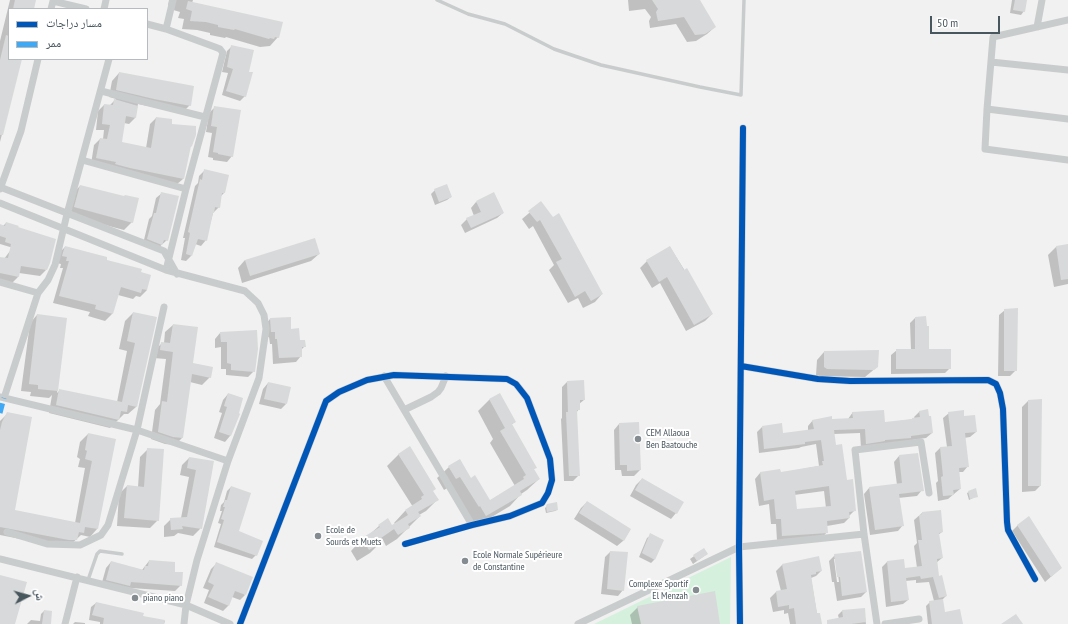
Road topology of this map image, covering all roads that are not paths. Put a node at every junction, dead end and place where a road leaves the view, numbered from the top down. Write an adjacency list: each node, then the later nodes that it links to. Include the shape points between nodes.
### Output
1 (173, 0): 10 (street)
2 (437, 0): 3 (lane, via 468,14 505,24 554,48 601,65 741,95)
3 (744, 0)
4 (1042, 0): 9 (street)
5 (53, 1): 6 (street)
6 (82, 8)
7 (1068, 20): 9 (street)
8 (148, 24): 10 (street)
9 (1037, 27): 13 (street, via 993,37)
10 (166, 29): 17 (street, via 220,49 223,53)
11 (38, 60): 22 (street, via 21,131)
12 (109, 60): 15 (street)
13 (991, 62): 14 (street); 16 (street)
14 (1068, 70)
15 (101, 91): 17 (street); 20 (street)
16 (987, 110): 18 (street); 21 (street, via 985,149)
17 (205, 116): 23 (street)
18 (1068, 119)
19 (743, 128): 33 (street)
20 (82, 160): 23 (street); 25 (street)
21 (1068, 160)
22 (0, 188): 25 (street)
23 (186, 189): 27 (street)
24 (0, 203): 26 (street)
25 (67, 214): 26 (street); 27 (street, via 164,251)
26 (64, 229): 28 (street); 31 (street, via 55,266)
27 (168, 257): 28 (street); 29 (street)
28 (166, 270): 29 (street)
29 (177, 274): 39 (street, via 245,290 258,303 264,315 266,329 258,378)
30 (0, 282): 31 (street)
31 (38, 293): 36 (street)
32 (164, 307): 38 (street)
33 (741, 366): 45 (street); 49 (street, via 850,381 988,380 996,384 1003,409 1008,530)
34 (384, 376): 35 (street); 37 (street); 56 (street, via 339,392 326,401)
35 (446, 376): 37 (street, via 438,392); 41 (street, via 507,378 516,384 527,398 550,459 552,480 542,503 510,516)
36 (2, 398): 38 (street)
37 (404, 410): 41 (street)
38 (137, 430): 39 (street); 42 (street, via 108,525 101,535 80,545 47,544)
39 (228, 461): 51 (street, via 197,560)
40 (930, 493): 43 (street, via 921,442 855,450)
41 (472, 525): 44 (street)
42 (7, 532)
43 (864, 534): 45 (street); 59 (street)
44 (405, 544)
45 (739, 547): 57 (street); 58 (street)
46 (122, 554): 50 (lane, via 100,551)
47 (0, 559): 48 (street)
48 (77, 577): 50 (street); 53 (street)
49 (1035, 579)
50 (88, 580): 51 (street)
51 (186, 605): 54 (street); 55 (street)
52 (919, 619): 60 (street)
53 (65, 624)
54 (184, 624)
55 (230, 624)
56 (240, 624)
57 (578, 624)
58 (740, 624)
59 (877, 624)
60 (885, 624)

